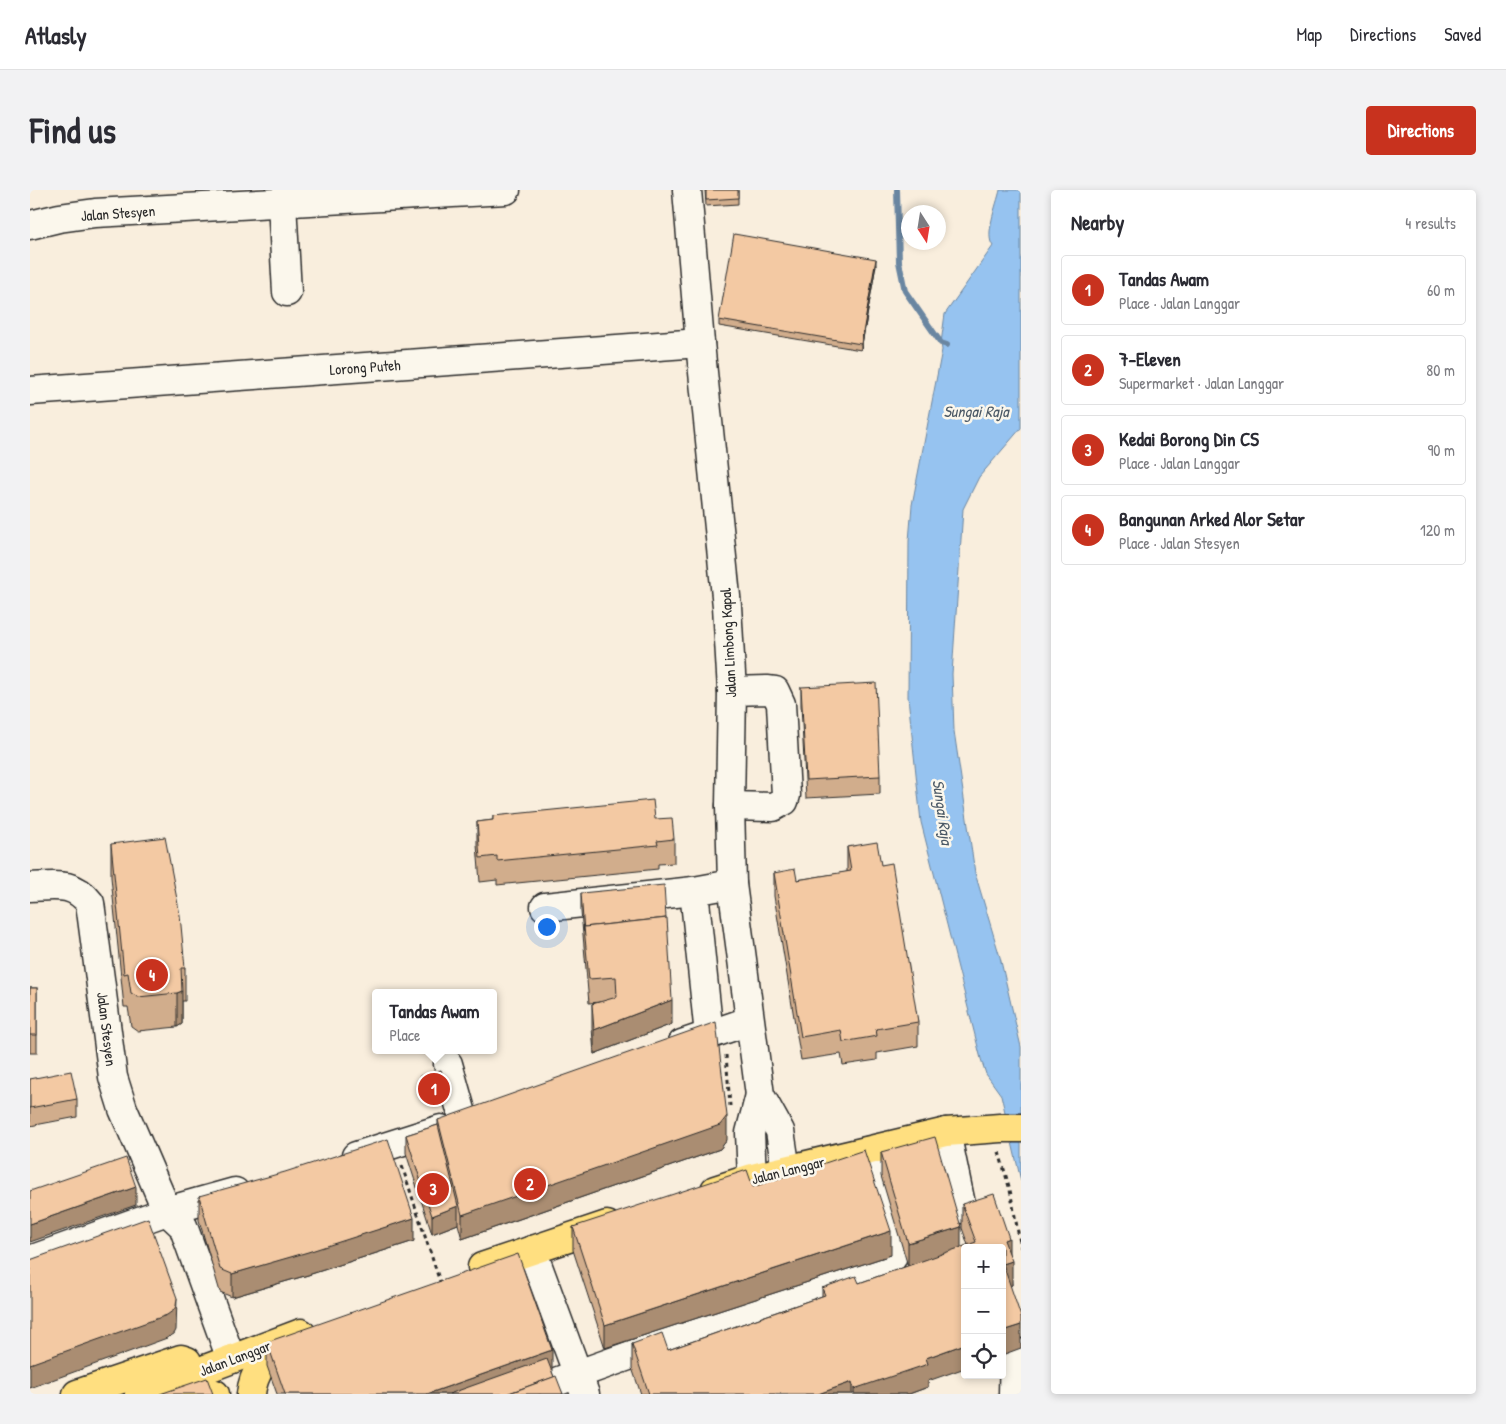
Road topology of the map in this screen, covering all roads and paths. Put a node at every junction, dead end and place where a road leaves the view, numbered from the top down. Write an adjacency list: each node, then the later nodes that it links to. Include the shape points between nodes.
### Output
1 (506, 190): 3 (street, Jalan Stesyen)
2 (687, 190): 6 (street, Jalan Limbong Kapal)
3 (282, 203): 4 (street, Jalan Stesyen, via 95,213); 5 (street)
4 (30, 225)
5 (287, 292)
6 (700, 343): 7 (street, Lorong Puteh); 8 (street, Jalan Limbong Kapal, via 727,606)
7 (30, 391)
8 (732, 691): 9 (street, Jalan Limbong Kapal); 9 (street, via 775,691 780,704 786,795 784,801 773,807)
9 (730, 806): 10 (street, Jalan Limbong Kapal, via 742,853)
10 (732, 884): 12 (street); 14 (street, Jalan Limbong Kapal)
11 (30, 887): 30 (street, Jalan Stesyen, via 61,885 73,888 90,903 113,1077 123,1109)
12 (694, 892): 13 (street); 15 (street)
13 (545, 907)
14 (749, 1021): 15 (street); 18 (street, Jalan Limbong Kapal)
15 (716, 1032): 16 (street); 19 (path)
16 (662, 1051)
17 (448, 1064): 22 (street, via 473,1117)
18 (760, 1095): 25 (street, Jalan Limbong Kapal, via 780,1131); 26 (street, Jalan Limbong Kapal, via 750,1133)
19 (730, 1108)
20 (1005, 1128): 21 (main road, Jalan Langgar); 32 (path, via 1010,1190)
21 (946, 1132): 23 (main road, Jalan Langgar); 29 (street)
22 (394, 1145): 24 (street); 35 (path)
23 (868, 1151): 25 (main road, Jalan Langgar); 41 (street, via 894,1249 891,1261)
24 (328, 1164)
25 (786, 1170): 26 (main road, Jalan Langgar)
26 (752, 1178): 28 (main road, Jalan Langgar)
27 (262, 1184): 30 (street)
28 (689, 1198)
29 (962, 1209)
30 (167, 1211): 34 (street); 39 (street, Jalan Stesyen, via 166,1232)
31 (631, 1217): 33 (main road)
32 (1021, 1248)
33 (532, 1250): 35 (main road); 41 (street)
34 (30, 1260)
35 (440, 1282)
36 (323, 1325): 37 (main road, Jalan Langgar)
37 (287, 1338): 39 (main road, Jalan Langgar); 45 (main road, via 264,1360)
38 (1014, 1351): 46 (street)
39 (217, 1364): 42 (main road, Jalan Langgar); 43 (main road, via 181,1359)
40 (550, 1384): 41 (street)
41 (581, 1384)
42 (146, 1392): 44 (main road, via 174,1385 191,1386)
43 (77, 1394)
44 (215, 1394)
45 (251, 1394)
46 (1013, 1394)

